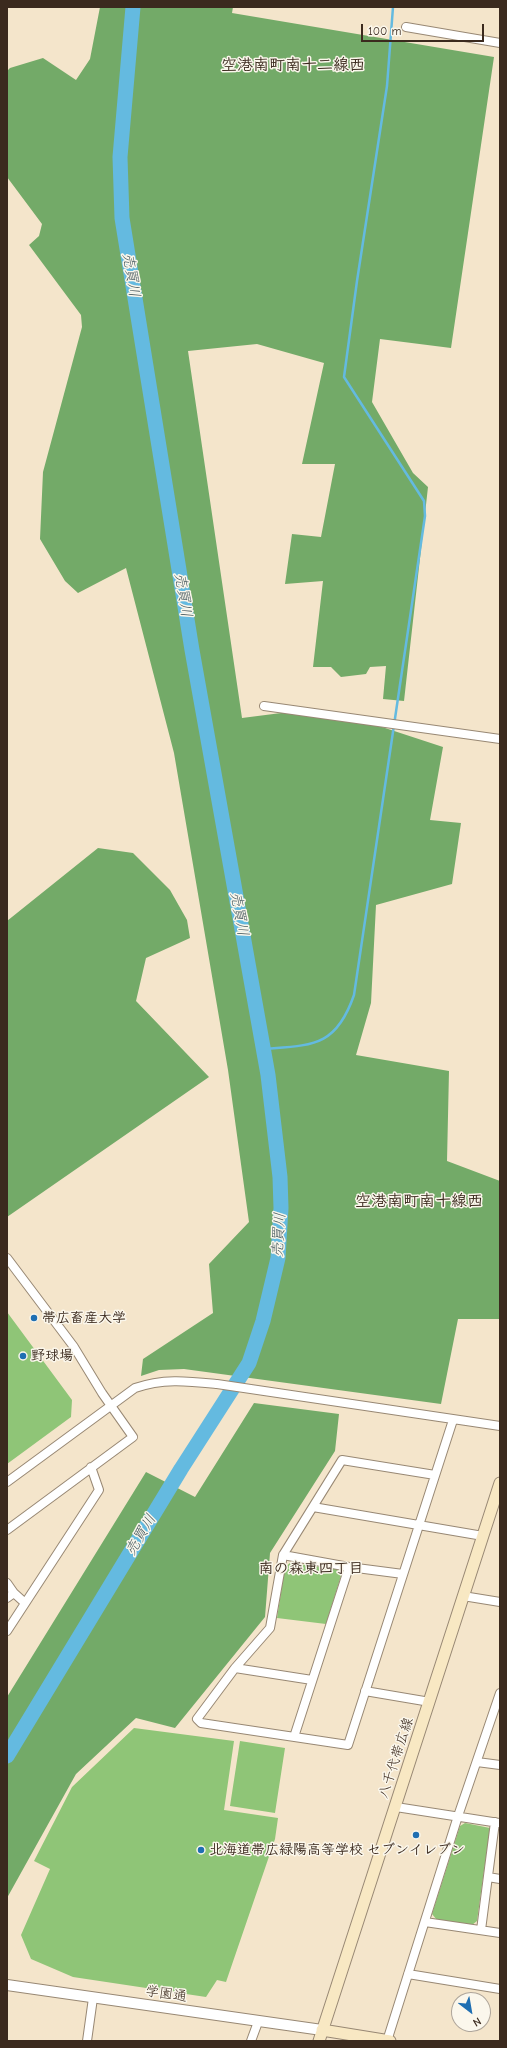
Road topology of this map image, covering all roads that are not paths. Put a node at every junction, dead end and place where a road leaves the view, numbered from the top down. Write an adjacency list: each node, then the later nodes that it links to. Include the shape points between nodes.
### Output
1 (406, 27): 2 (street)
2 (500, 43)
3 (264, 706): 4 (street)
4 (500, 739)
5 (7, 1258): 6 (street, via 74,1347)
6 (111, 1404): 7 (street, via 135,1388 175,1380 217,1384); 9 (street, via 133,1437); 11 (street)
7 (453, 1420): 8 (street); 10 (street)
8 (500, 1426)
9 (91, 1467): 15 (street); 25 (street, via 99,1490)
10 (435, 1475): 13 (street, via 342,1460); 14 (street)
11 (7, 1482)
12 (500, 1483): 16 (main road, 八千代帯広線)
13 (313, 1507): 14 (street); 17 (street)
14 (418, 1524): 16 (street); 19 (street)
15 (7, 1530)
16 (483, 1536): 22 (main road, 八千代帯広線)
17 (283, 1555): 18 (street); 27 (street, via 270,1628)
18 (349, 1567): 19 (street); 28 (street)
19 (403, 1574): 29 (street)
20 (7, 1583): 21 (street)
21 (14, 1593): 23 (street); 25 (street)
22 (463, 1596): 24 (street); 31 (main road, 八千代帯広線)
23 (7, 1598)
24 (500, 1602)
25 (25, 1603): 26 (street)
26 (7, 1631)
27 (236, 1668): 28 (street); 33 (street, via 196,1719 201,1723)
28 (312, 1680): 33 (street)
29 (365, 1691): 31 (street); 33 (street, via 348,1745)
30 (500, 1693): 32 (street)
31 (430, 1702): 36 (main road, 八千代帯広線)
32 (497, 1711): 34 (street)
33 (294, 1737)
34 (477, 1762): 35 (street); 37 (street)
35 (500, 1766)
36 (396, 1807): 37 (street); 49 (main road, 八千代帯広線)
37 (458, 1816): 38 (street); 41 (street)
38 (497, 1823): 39 (street)
39 (488, 1877): 40 (street); 42 (street)
40 (500, 1878)
41 (424, 1922): 42 (street); 44 (street)
42 (481, 1930): 43 (street)
43 (500, 1933)
44 (408, 1974): 46 (street); 52 (street)
45 (7, 1985): 47 (street, 学園通)
46 (500, 1989)
47 (93, 1998): 48 (street, 学園通); 50 (street)
48 (258, 2022): 49 (street, 学園通); 51 (street)
49 (320, 2036): 52 (main road)
50 (86, 2041)
51 (251, 2041)
52 (388, 2041)

